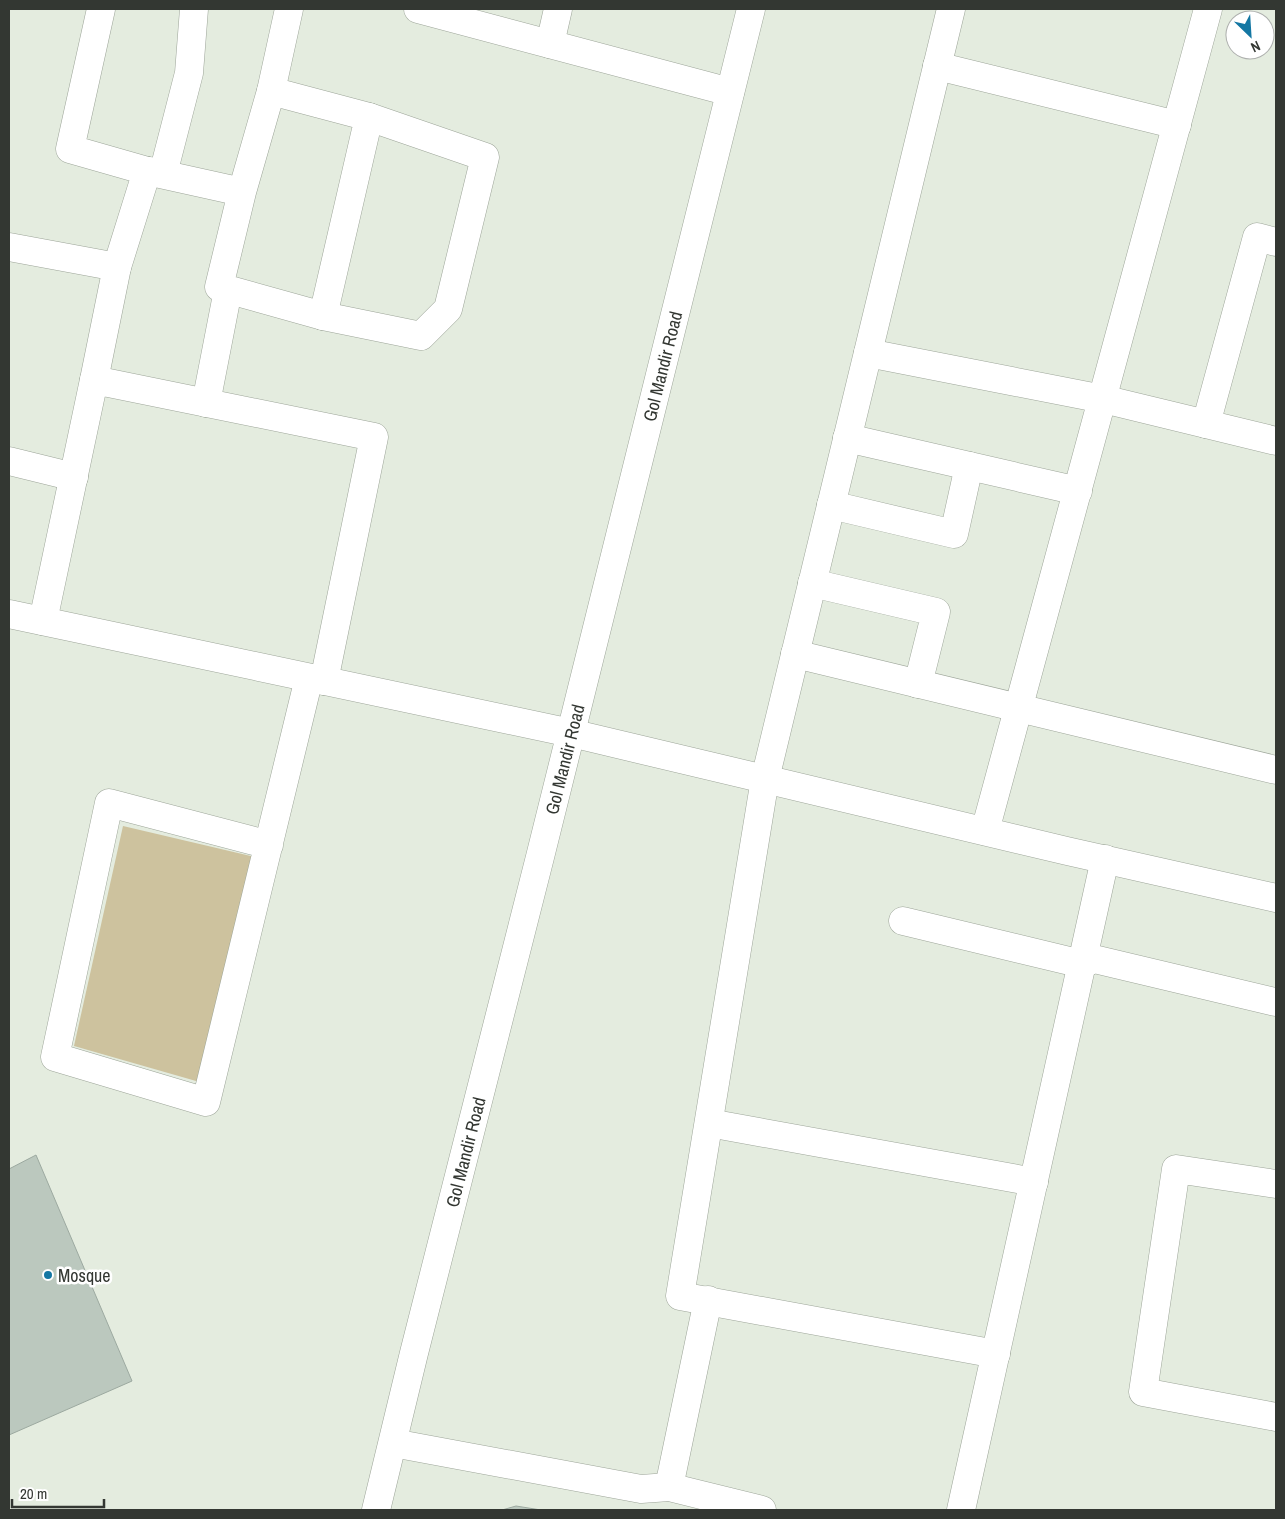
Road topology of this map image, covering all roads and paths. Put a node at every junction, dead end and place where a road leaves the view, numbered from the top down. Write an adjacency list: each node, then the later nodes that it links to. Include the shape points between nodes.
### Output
1 (102, 9): 15 (street, via 70,149)
2 (194, 9): 15 (street, via 189,74 163,173)
3 (289, 9): 11 (street)
4 (418, 9): 9 (street)
5 (558, 9): 9 (street)
6 (751, 9): 12 (street, Gol Mandir Road)
7 (951, 9): 10 (street)
8 (1201, 10): 14 (street)
9 (550, 44): 12 (street)
10 (937, 66): 14 (street); 22 (street)
11 (271, 91): 13 (street); 16 (street)
12 (730, 92): 41 (street, Gol Mandir Road)
13 (369, 117): 21 (street); 21 (street, via 485,157 448,309 421,336)
14 (1177, 125): 24 (street)
15 (147, 171): 16 (street); 19 (street)
16 (242, 192): 20 (street, via 219,287)
17 (1276, 242): 26 (street, via 1257,237)
18 (9, 247): 19 (street)
19 (117, 266): 23 (street)
20 (228, 290): 21 (street); 25 (street)
21 (323, 316)
22 (868, 353): 24 (street); 27 (street)
23 (94, 380): 25 (street); 31 (street)
24 (1103, 399): 26 (street); 32 (street)
25 (206, 403): 38 (street, via 374,437)
26 (1206, 424): 28 (street)
27 (847, 438): 30 (street); 33 (street)
28 (1276, 441)
29 (9, 461): 31 (street)
30 (969, 466): 32 (street); 33 (street, via 954,534)
31 (74, 477): 36 (street)
32 (1078, 491): 40 (street)
33 (831, 505): 34 (street)
34 (812, 583): 37 (street); 39 (street, via 936,612)
35 (9, 614): 36 (street)
36 (43, 621): 38 (street)
37 (795, 654): 39 (street); 43 (street)
38 (317, 679): 41 (street); 45 (street)
39 (918, 684): 40 (street)
40 (1019, 708): 42 (street); 44 (street)
41 (571, 733): 43 (street); 57 (street, Gol Mandir Road)
42 (1276, 770)
43 (765, 779): 44 (street); 51 (street)
44 (985, 831): 46 (street)
45 (269, 845): 45 (street, via 206,1102 55,1057 109,803)
46 (1105, 859): 47 (street); 49 (street)
47 (1276, 898)
48 (903, 921): 49 (street)
49 (1082, 964): 50 (street, via 1094,959); 52 (street)
50 (1274, 1002)
51 (709, 1124): 52 (street); 54 (street, via 680,1296)
52 (1034, 1182): 55 (street)
53 (1276, 1184): 56 (street, via 1176,1170 1143,1392)
54 (708, 1300): 55 (street); 58 (street)
55 (996, 1354): 61 (street)
56 (1276, 1417)
57 (393, 1443): 58 (street, via 640,1490); 59 (street, Gol Mandir Road)
58 (669, 1487): 60 (street)
59 (376, 1510)
60 (762, 1510)
61 (961, 1510)

